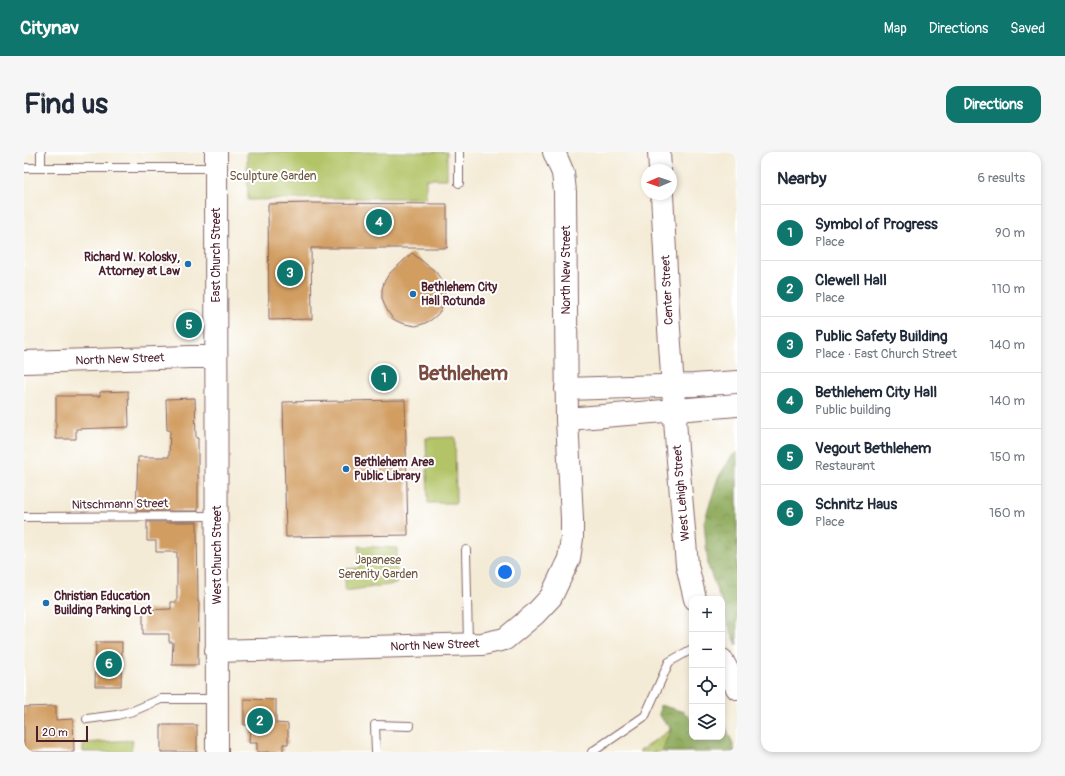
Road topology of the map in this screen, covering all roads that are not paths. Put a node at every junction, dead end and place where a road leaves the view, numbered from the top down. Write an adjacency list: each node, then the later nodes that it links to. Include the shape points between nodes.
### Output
1 (41, 152): 8 (lane)
2 (459, 152): 9 (lane)
3 (554, 152): 15 (main road, North New Street, via 563,173 565,192)
4 (659, 152): 6 (main road)
5 (216, 160): 8 (lane); 11 (main road, East Church Street)
6 (660, 164)
7 (24, 168): 8 (lane)
8 (41, 168)
9 (459, 183)
10 (662, 200): 14 (main road, Center Street)
11 (216, 357): 12 (main road, North New Street); 19 (main road, West Church Street)
12 (24, 362)
13 (737, 382): 14 (main road)
14 (672, 385): 15 (main road); 17 (main road, West Lehigh Street)
15 (566, 389): 18 (main road, North New Street)
16 (737, 405): 17 (main road)
17 (674, 409): 18 (main road); 22 (main road, West Lehigh Street, via 687,565)
18 (567, 419): 23 (main road, North New Street, via 572,519 569,559 551,597 535,614 505,638)
19 (217, 516): 20 (lane, Nitschmann Street); 24 (main road, West Church Street)
20 (24, 517)
21 (466, 550): 23 (lane)
22 (695, 596)
23 (468, 645): 24 (main road, North New Street)
24 (216, 651): 28 (main road, West Church Street)
25 (689, 651): 33 (lane, via 669,662 645,716)
26 (725, 666): 27 (main road)
27 (737, 688)
28 (217, 699): 29 (lane, via 161,700 133,711); 31 (main road, West Church Street)
29 (87, 719)
30 (410, 726): 32 (lane, via 375,725)
31 (217, 752)
32 (376, 752)
33 (592, 752)

